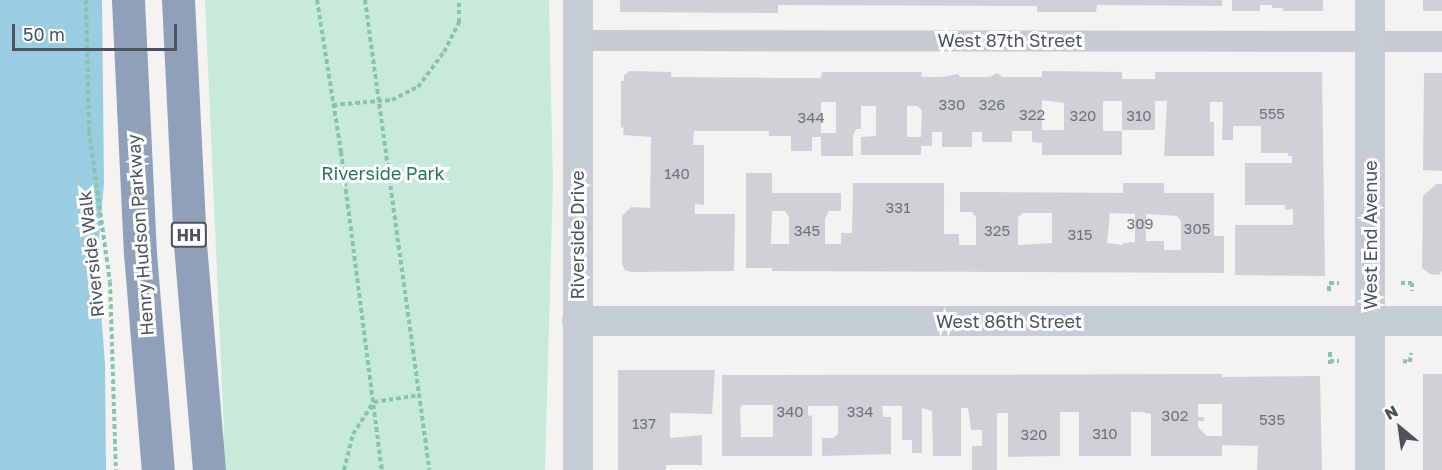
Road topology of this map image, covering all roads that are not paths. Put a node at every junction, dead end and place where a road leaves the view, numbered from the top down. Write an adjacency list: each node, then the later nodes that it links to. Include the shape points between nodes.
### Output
1 (128, 0): 11 (highway, Henry Hudson Parkway, via 139,242)
2 (178, 0): 12 (highway, HH, via 190,244)
3 (578, 0): 5 (main road, Riverside Drive)
4 (1370, 0): 6 (main road, West End Avenue)
5 (578, 40): 6 (street, West 87th Street); 8 (main road, Riverside Drive)
6 (1370, 41): 7 (street, West 87th Street); 9 (main road, West End Avenue)
7 (1442, 41)
8 (577, 321): 9 (main road, West 86th Street); 13 (main road, Riverside Drive)
9 (1370, 321): 10 (main road, West 86th Street); 14 (main road, West End Avenue)
10 (1442, 321)
11 (158, 470)
12 (209, 470)
13 (578, 470)
14 (1370, 470)

